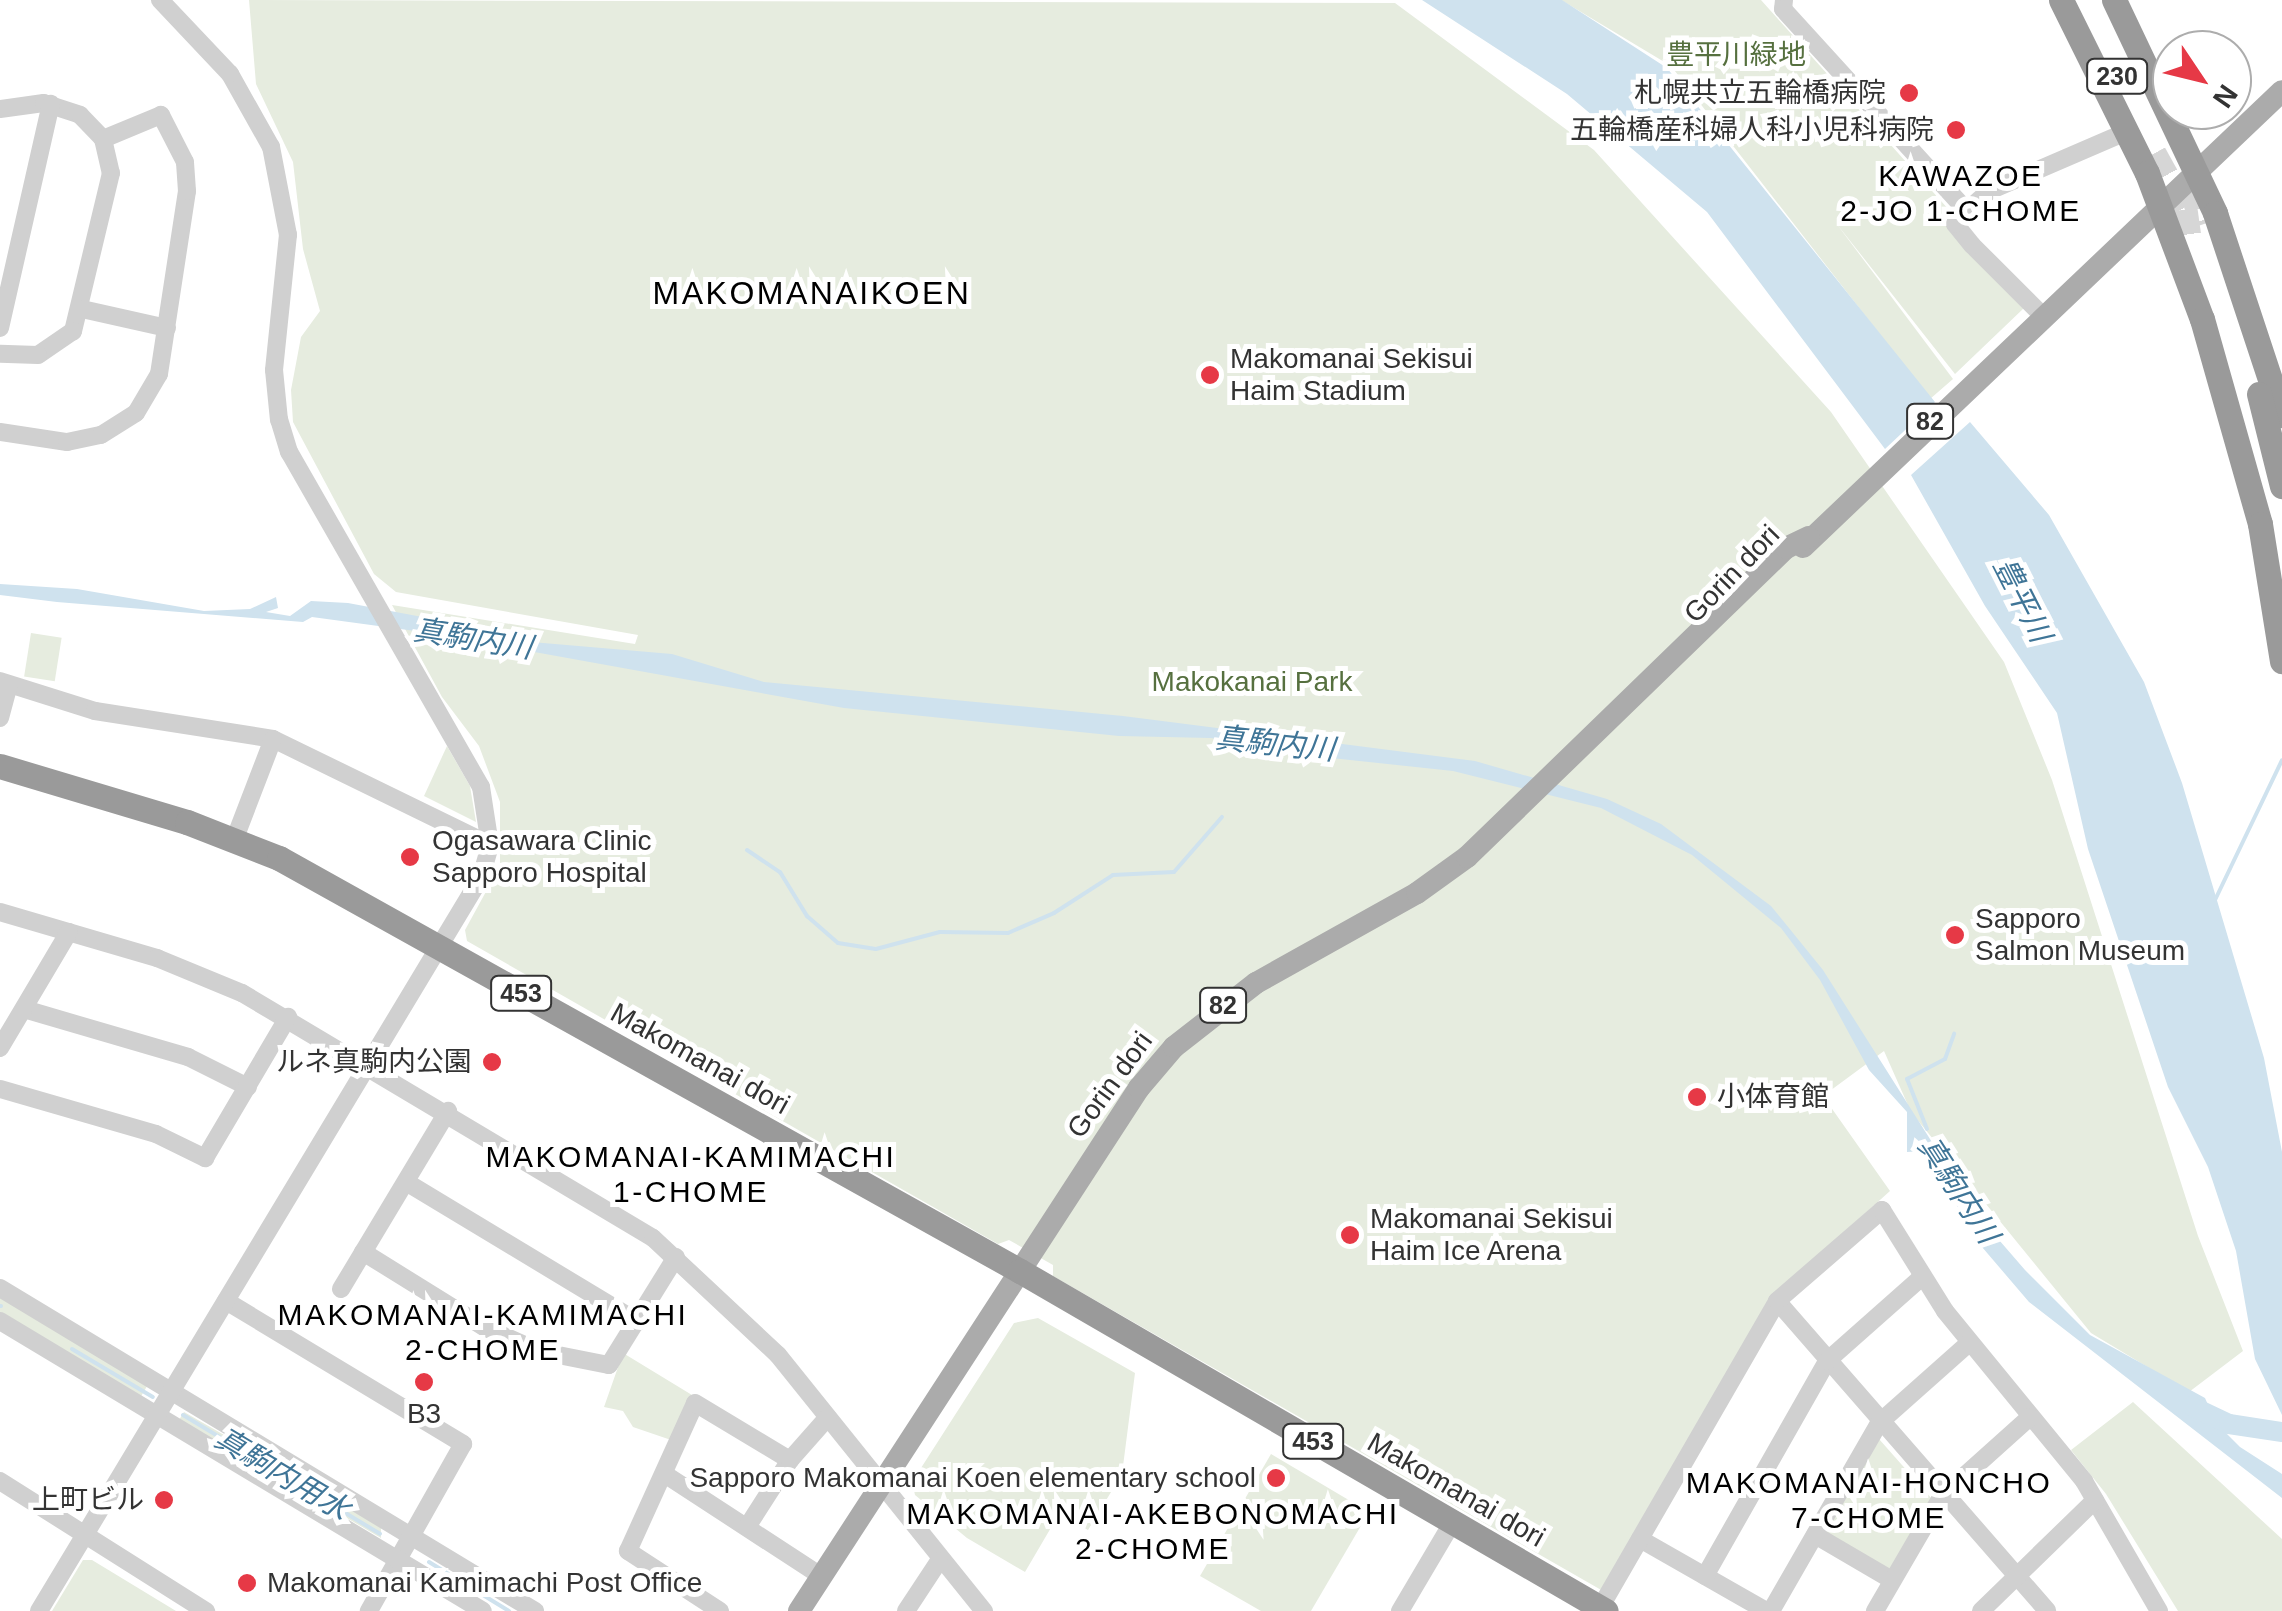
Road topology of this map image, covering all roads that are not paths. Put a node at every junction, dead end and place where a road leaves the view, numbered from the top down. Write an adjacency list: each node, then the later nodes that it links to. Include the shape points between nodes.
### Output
1 (1784, 0): 14 (street, via 1783,9)
2 (2061, 0): 10 (highway)
3 (2076, 0): 4 (highway, 230, via 2161,147)
4 (2096, 0)
5 (2114, 0): 12 (highway)
6 (159, 1): 30 (street, via 240,88 278,168 288,235 274,392 289,452 481,787)
7 (2282, 91): 12 (main road, 82)
8 (51, 104): 9 (street); 11 (street, via 80,114); 17 (street)
9 (0, 109)
10 (2128, 131): 13 (highway); 14 (street, via 1989,191)
11 (103, 140): 15 (street, via 110,185); 18 (street, via 161,115 182,154 187,191)
12 (2197, 171): 13 (main road, 82); 20 (highway)
13 (2160, 205): 16 (main road, 82); 24 (highway, via 2230,408)
14 (1966, 210): 16 (street, via 1955,224)
15 (82, 309): 18 (street); 19 (street, via 73,330 50,351)
16 (2034, 323): 44 (main road, Gorin dori / 82, via 1808,538 1773,561 1664,663 1650,686 1506,823 1417,893 1256,984 1174,1047 1139,1088)
17 (0, 328)
18 (167, 328): 21 (street, via 154,386 120,426 68,442)
19 (0, 354)
20 (2282, 416)
21 (0, 432)
22 (2282, 486): 23 (highway, via 2253,371 2196,230 2245,405)
23 (2282, 574)
24 (2282, 660)
25 (4, 683): 26 (street); 27 (street, via 95,711)
26 (0, 718)
27 (273, 739): 29 (street); 30 (street)
28 (0, 766): 29 (highway, Makomanai dori / 453)
29 (235, 838): 33 (highway, Makomanai dori / 453)
30 (490, 846): 33 (street, via 481,877)
31 (0, 912): 32 (street)
32 (69, 932): 34 (street); 35 (street, via 186,968)
33 (440, 947): 37 (street); 44 (highway, Makomanai dori / 453)
34 (24, 1009): 36 (street); 38 (street, via 188,1058)
35 (288, 1017): 37 (street); 38 (street)
36 (0, 1048)
37 (369, 1064): 40 (street); 48 (street)
38 (248, 1087): 39 (street, via 204,1158 156,1134)
39 (0, 1089)
40 (448, 1112): 41 (street); 43 (street, via 595,1199)
41 (406, 1182): 42 (street); 51 (street)
42 (363, 1252): 47 (street); 51 (street, via 484,1327 552,1355 610,1365)
43 (676, 1257): 51 (street); 57 (street, via 752,1326)
44 (1020, 1272): 62 (main road, Gorin dori / 82); 65 (highway, Makomanai dori / 453)
45 (1922, 1277): 49 (street, via 1882,1210); 52 (street); 53 (street)
46 (0, 1288): 54 (street)
47 (341, 1290)
48 (226, 1301): 54 (street); 67 (street, via 463,1444)
49 (1776, 1301): 53 (street); 70 (street)
50 (0, 1321): 55 (street)
51 (638, 1322)
52 (1969, 1343): 56 (street); 58 (street)
53 (1827, 1361): 58 (street); 74 (street)
54 (171, 1392): 55 (street); 67 (street)
55 (158, 1416): 68 (street); 71 (street)
56 (2030, 1416): 63 (street); 64 (street)
57 (828, 1417): 59 (street); 62 (street)
58 (1879, 1423): 63 (street); 69 (street)
59 (790, 1460): 60 (street, via 695,1403); 66 (street)
60 (666, 1475): 66 (street); 83 (street, via 628,1551)
61 (0, 1481): 68 (street)
62 (881, 1482): 72 (street); 73 (main road, Gorin dori / 82)
63 (1942, 1496): 75 (street); 76 (street)
64 (2096, 1500): 75 (street); 92 (street)
65 (1452, 1523): 77 (highway, Makomanai dori / 453); 87 (street)
66 (747, 1527): 73 (street)
67 (408, 1534): 71 (street); 82 (street)
68 (85, 1535): 78 (street); 79 (street)
69 (1815, 1535): 76 (street); 88 (street)
70 (1640, 1538): 74 (street); 77 (street)
71 (399, 1560): 80 (street); 81 (street)
72 (939, 1560): 85 (street); 86 (street)
73 (821, 1576): 84 (main road, Gorin dori / 82)
74 (1705, 1576): 88 (street)
75 (2016, 1576): 90 (street); 91 (street)
76 (1892, 1580): 89 (street)
77 (1603, 1609)
78 (39, 1611)
79 (206, 1611)
80 (369, 1611)
81 (484, 1611)
82 (535, 1611)
83 (720, 1611)
84 (799, 1611)
85 (906, 1611)
86 (984, 1611)
87 (1400, 1611)
88 (1768, 1611)
89 (1875, 1611)
90 (1981, 1611)
91 (2047, 1611)
92 (2159, 1611)

